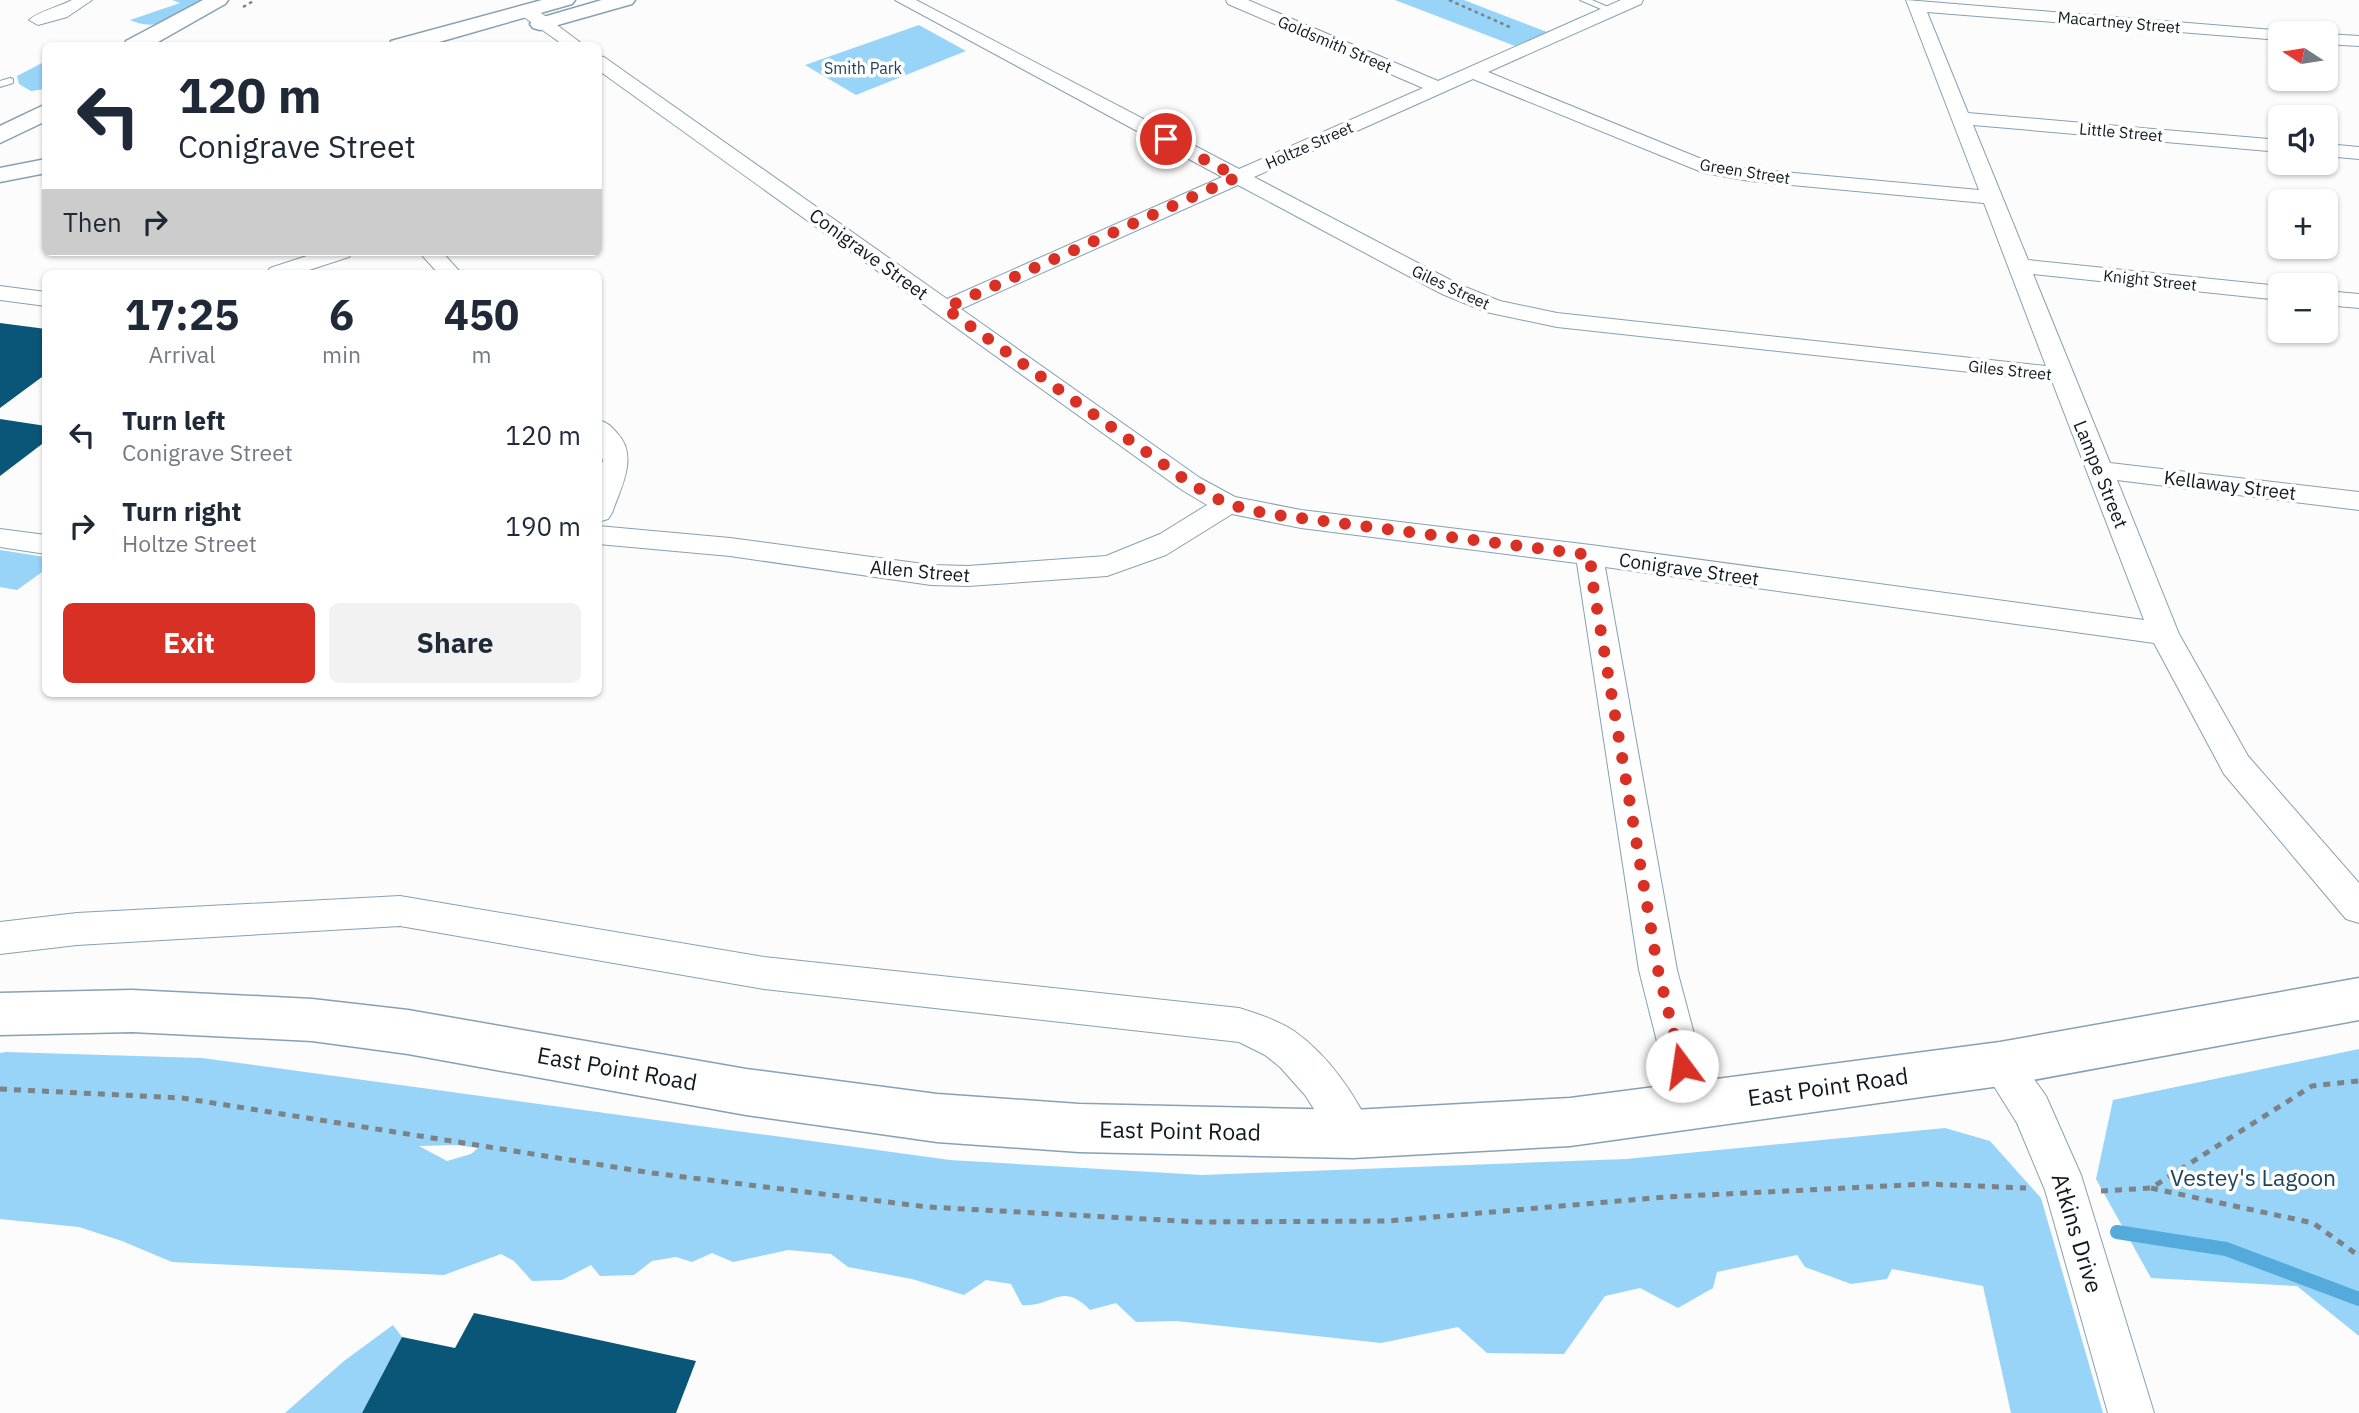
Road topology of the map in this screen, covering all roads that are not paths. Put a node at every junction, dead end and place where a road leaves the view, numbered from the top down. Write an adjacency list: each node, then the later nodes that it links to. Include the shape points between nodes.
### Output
1 (84, 0): 13 (street)
2 (218, 0): 15 (street)
3 (237, 0): 15 (street)
4 (565, 0): 12 (street)
5 (625, 0): 14 (street)
6 (903, 0): 39 (street, Giles Street)
7 (1234, 0): 25 (street, Goldsmith Street)
8 (1584, 0): 11 (lane)
9 (1635, 0): 11 (street, Holtze Street)
10 (1915, 3): 16 (street, Macartney Street); 29 (street, Lampe Street)
11 (1611, 10): 24 (street, Holtze Street)
12 (527, 11): 14 (street); 20 (street)
13 (38, 20)
14 (545, 23): 21 (street); 22 (street)
15 (171, 34): 19 (street)
16 (2268, 34)
17 (2338, 40): 18 (street)
18 (2359, 41)
19 (146, 42)
20 (414, 42)
21 (480, 42)
22 (571, 42)
23 (602, 64): 51 (street, Conigrave Street)
24 (1472, 72): 25 (street, Holtze Street); 40 (street, Green Street, via 1704,167)
25 (1436, 87): 39 (street, Holtze Street)
26 (42, 98): 28 (street)
27 (35, 117): 30 (street, via 34,132); 31 (street)
28 (0, 118)
29 (1961, 118): 32 (street, Little Street); 40 (street, Lampe Street)
30 (42, 135)
31 (0, 136)
32 (2268, 145)
33 (2338, 151): 35 (street)
34 (0, 152): 36 (street)
35 (2359, 153)
36 (42, 159)
37 (42, 160): 38 (street)
38 (0, 177)
39 (1237, 177): 51 (street, Holtze Street); 52 (street, Giles Street, via 1450,289 1516,314)
40 (1993, 198): 43 (street, Lampe Street)
41 (329, 256): 44 (street)
42 (434, 256): 45 (street)
43 (2019, 266): 46 (street, Knight Street); 52 (street, Lampe Street)
44 (287, 270)
45 (447, 270)
46 (2268, 292)
47 (0, 293): 48 (street)
48 (42, 298)
49 (2338, 299): 50 (street)
50 (2359, 301)
51 (945, 308): 57 (street, Conigrave Street, via 1191,484)
52 (2061, 375): 54 (street, Lampe Street)
53 (602, 432): 56 (street, via 614,445 617,461)
54 (2100, 470): 55 (street, Kellaway Street); 62 (street, Lampe Street)
55 (2359, 501)
56 (602, 502)
57 (1227, 504): 58 (street, Allen Street, via 1173,541 1126,561 968,576); 61 (street, Conigrave Street, via 1301,519)
58 (602, 535)
59 (0, 538): 60 (street)
60 (42, 544)
61 (1591, 555): 62 (street, Conigrave Street); 68 (street, via 1658,970)
62 (2164, 634): 63 (street, Lampe Street, via 2236,765)
63 (2359, 908)
64 (0, 938): 69 (street, via 77,929 401,911 764,973 1239,1025 1277,1040 1307,1064)
65 (2359, 999): 67 (street, East Point Road)
66 (0, 1014): 69 (street, East Point Road, via 132,1011 313,1020 408,1032 746,1092 937,1118 1079,1128)
67 (2000, 1063): 68 (street, East Point Road); 70 (street, Atkins Drive, via 2032,1110 2066,1189)
68 (1693, 1105): 69 (street, East Point Road, via 1570,1122)
69 (1353, 1134)
70 (2130, 1413)

